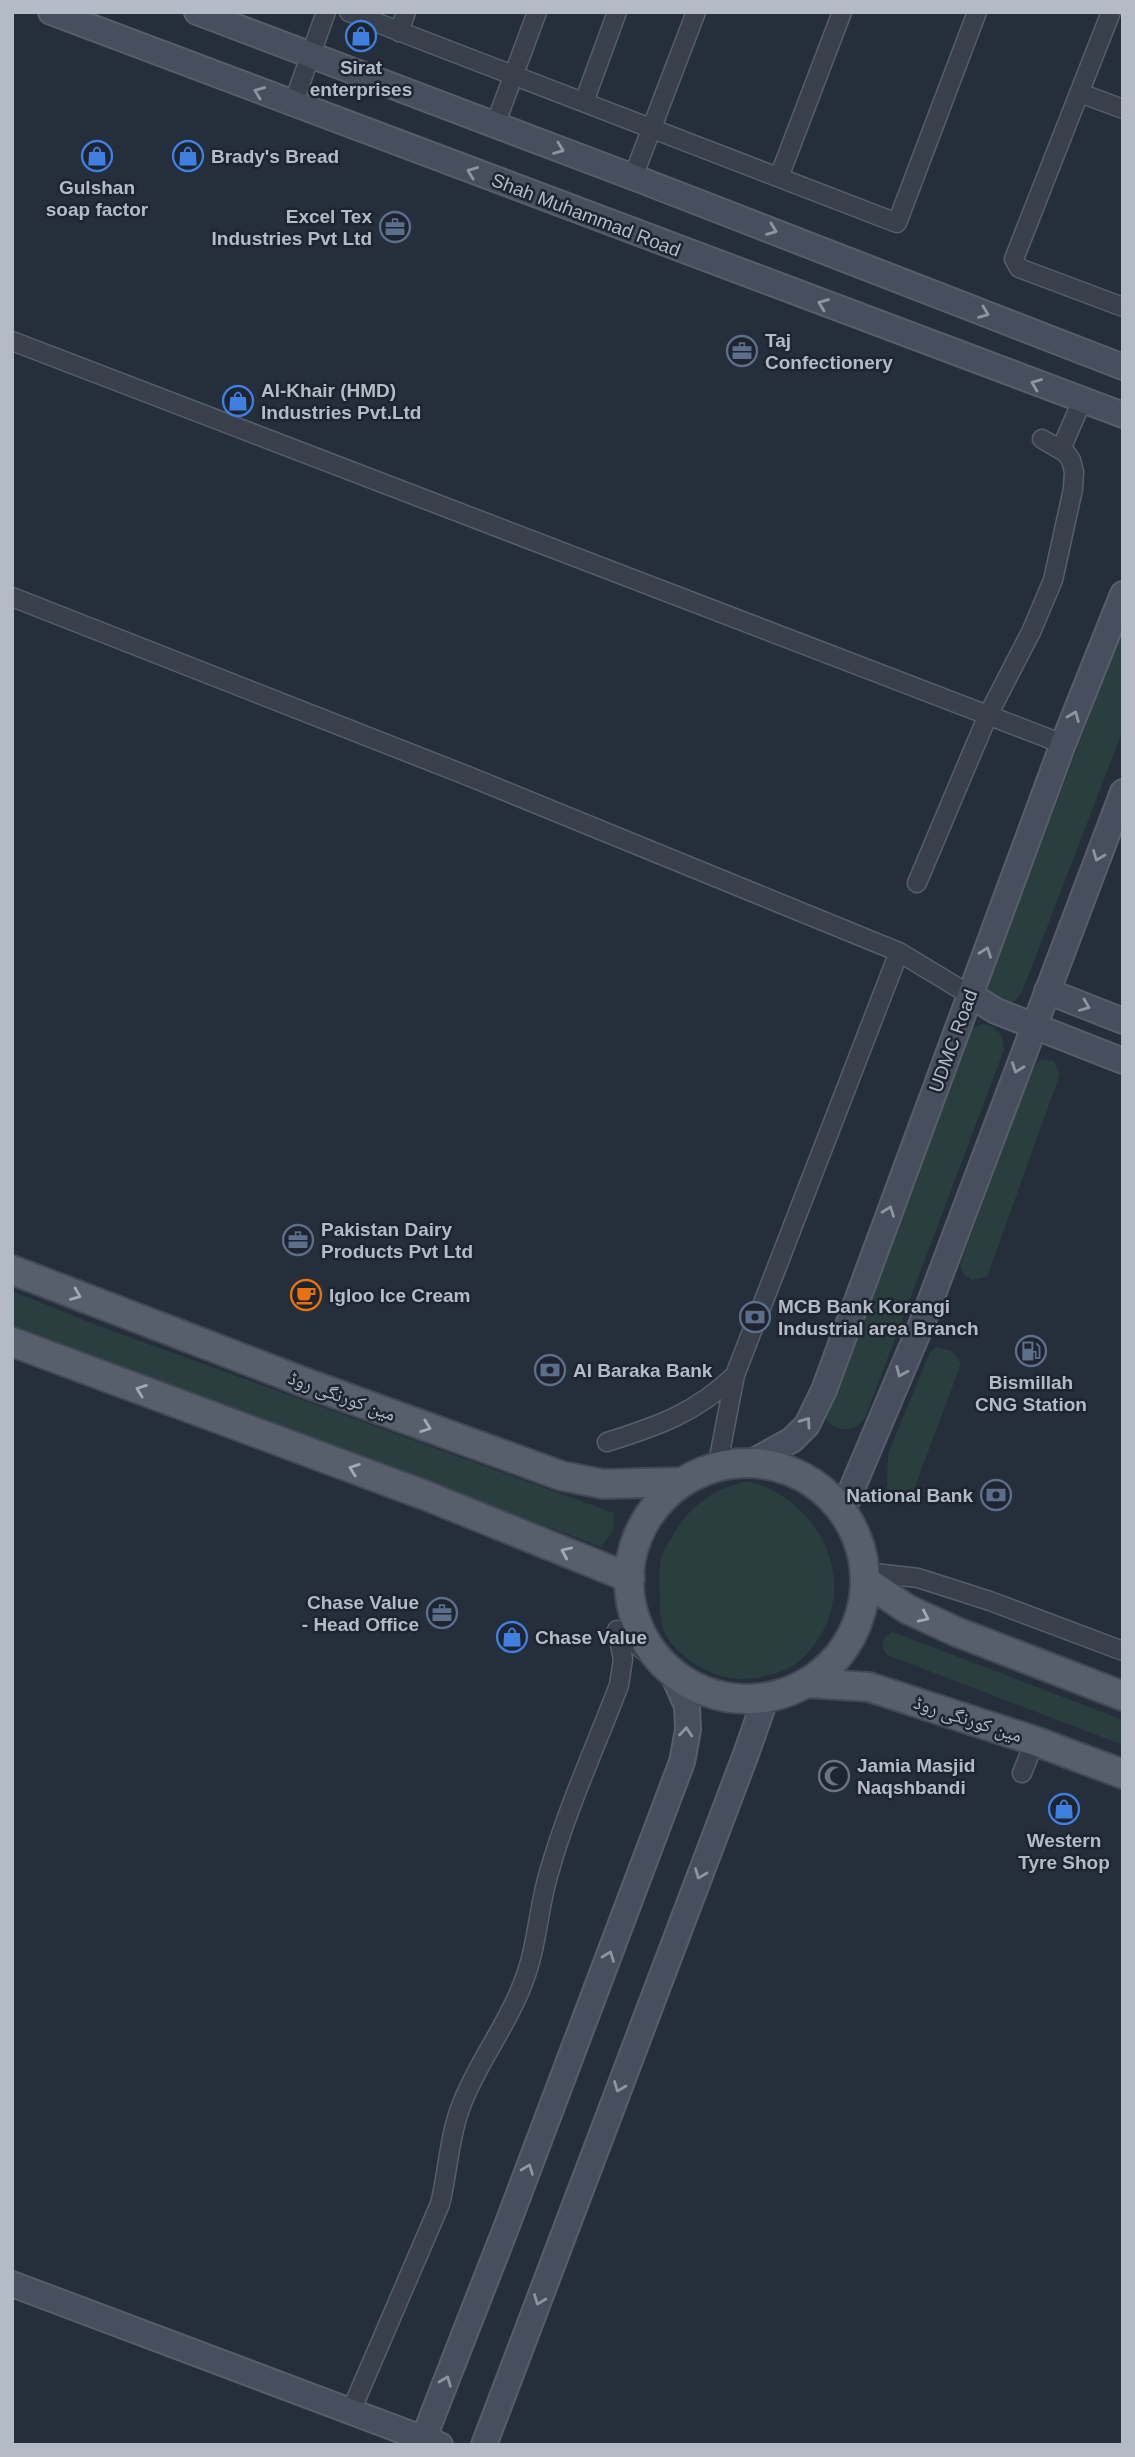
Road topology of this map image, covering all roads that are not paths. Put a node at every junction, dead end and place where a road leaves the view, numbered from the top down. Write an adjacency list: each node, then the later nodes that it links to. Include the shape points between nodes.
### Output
1 (51, 12): 12 (main road, Shah Muhammad Road)
2 (326, 12): 14 (street)
3 (349, 12): 13 (street)
4 (406, 12): 13 (street)
5 (537, 12): 15 (street)
6 (617, 12): 17 (street)
7 (696, 12): 21 (street)
8 (842, 12): 23 (street)
9 (977, 12): 23 (street, via 897,223)
10 (1111, 12): 16 (street)
11 (209, 14): 14 (main road)
12 (80, 18): 18 (main road, Shah Muhammad Road, one-way to 12)
13 (399, 32): 15 (street)
14 (311, 55): 18 (street); 20 (main road)
15 (513, 75): 17 (street); 20 (street)
16 (1080, 93): 19 (street); 24 (street, via 1015,263)
17 (584, 102): 21 (street)
18 (293, 104): 27 (main road, Shah Muhammad Road, one-way to 18)
19 (1123, 109)
20 (495, 125): 22 (main road, one-way to 22)
21 (653, 129): 22 (street); 23 (street)
22 (633, 177): 26 (main road, one-way to 26)
23 (779, 177)
24 (1123, 307)
25 (12, 341): 32 (street)
26 (1121, 367)
27 (1108, 406): 29 (street)
28 (1042, 439): 29 (street)
29 (1061, 449): 32 (street, via 1071,460 1073,489 1053,580)
30 (1123, 594): 33 (main road, UDMC Road, one-way to 30)
31 (12, 597): 36 (street)
32 (988, 715): 33 (street); 35 (street)
33 (1062, 744): 38 (main road, UDMC Road, one-way to 33)
34 (1123, 792): 37 (main road, one-way to 37)
35 (917, 883)
36 (899, 952): 38 (street); 44 (street)
37 (1047, 991): 39 (main road, one-way to 39); 40 (main road)
38 (970, 995): 40 (main road, via 996,1012); 46 (main road, UDMC Road, one-way to 38, via 792,1440 807,1424 824,1390)
39 (1123, 1021)
40 (1033, 1026): 41 (main road); 49 (main road, one-way to 49, via 922,1324)
41 (1123, 1061)
42 (12, 1270): 48 (main road, مین کورنگی روڈ, one-way to 48, via 562,1476 603,1484)
43 (12, 1342): 50 (main road, one-way to 43, via 427,1496)
44 (735, 1375): 45 (street, via 713,1396 672,1420); 47 (street)
45 (607, 1442)
46 (752, 1462): 47 (main road); 49 (main road, via 787,1469 818,1485)
47 (717, 1468): 48 (main road)
48 (681, 1482): 50 (main road, via 652,1509 634,1545)
49 (843, 1510): 51 (main road, via 860,1541)
50 (629, 1577): 53 (main road, via 637,1623 657,1659)
51 (866, 1577): 52 (street, via 919,1578); 54 (main road, via 860,1621 840,1656); 55 (main road, one-way to 55, via 907,1609)
52 (1123, 1651)
53 (672, 1672): 56 (main road, via 713,1694); 61 (street, via 617,1630 623,1658 619,1685 553,1858 533,1954 462,2104 453,2128 440,2204); 62 (main road, one-way to 53, via 682,1762 687,1706)
54 (809, 1683): 56 (main road); 57 (main road, مین کورنگی روڈ, via 869,1687)
55 (1123, 1696)
56 (766, 1697): 63 (main road, one-way to 63)
57 (1035, 1741): 58 (street); 59 (main road, مین کورنگی روڈ)
58 (1022, 1773)
59 (1123, 1774)
60 (12, 2284): 61 (main road)
61 (351, 2411): 62 (main road)
62 (428, 2442)
63 (484, 2445)

